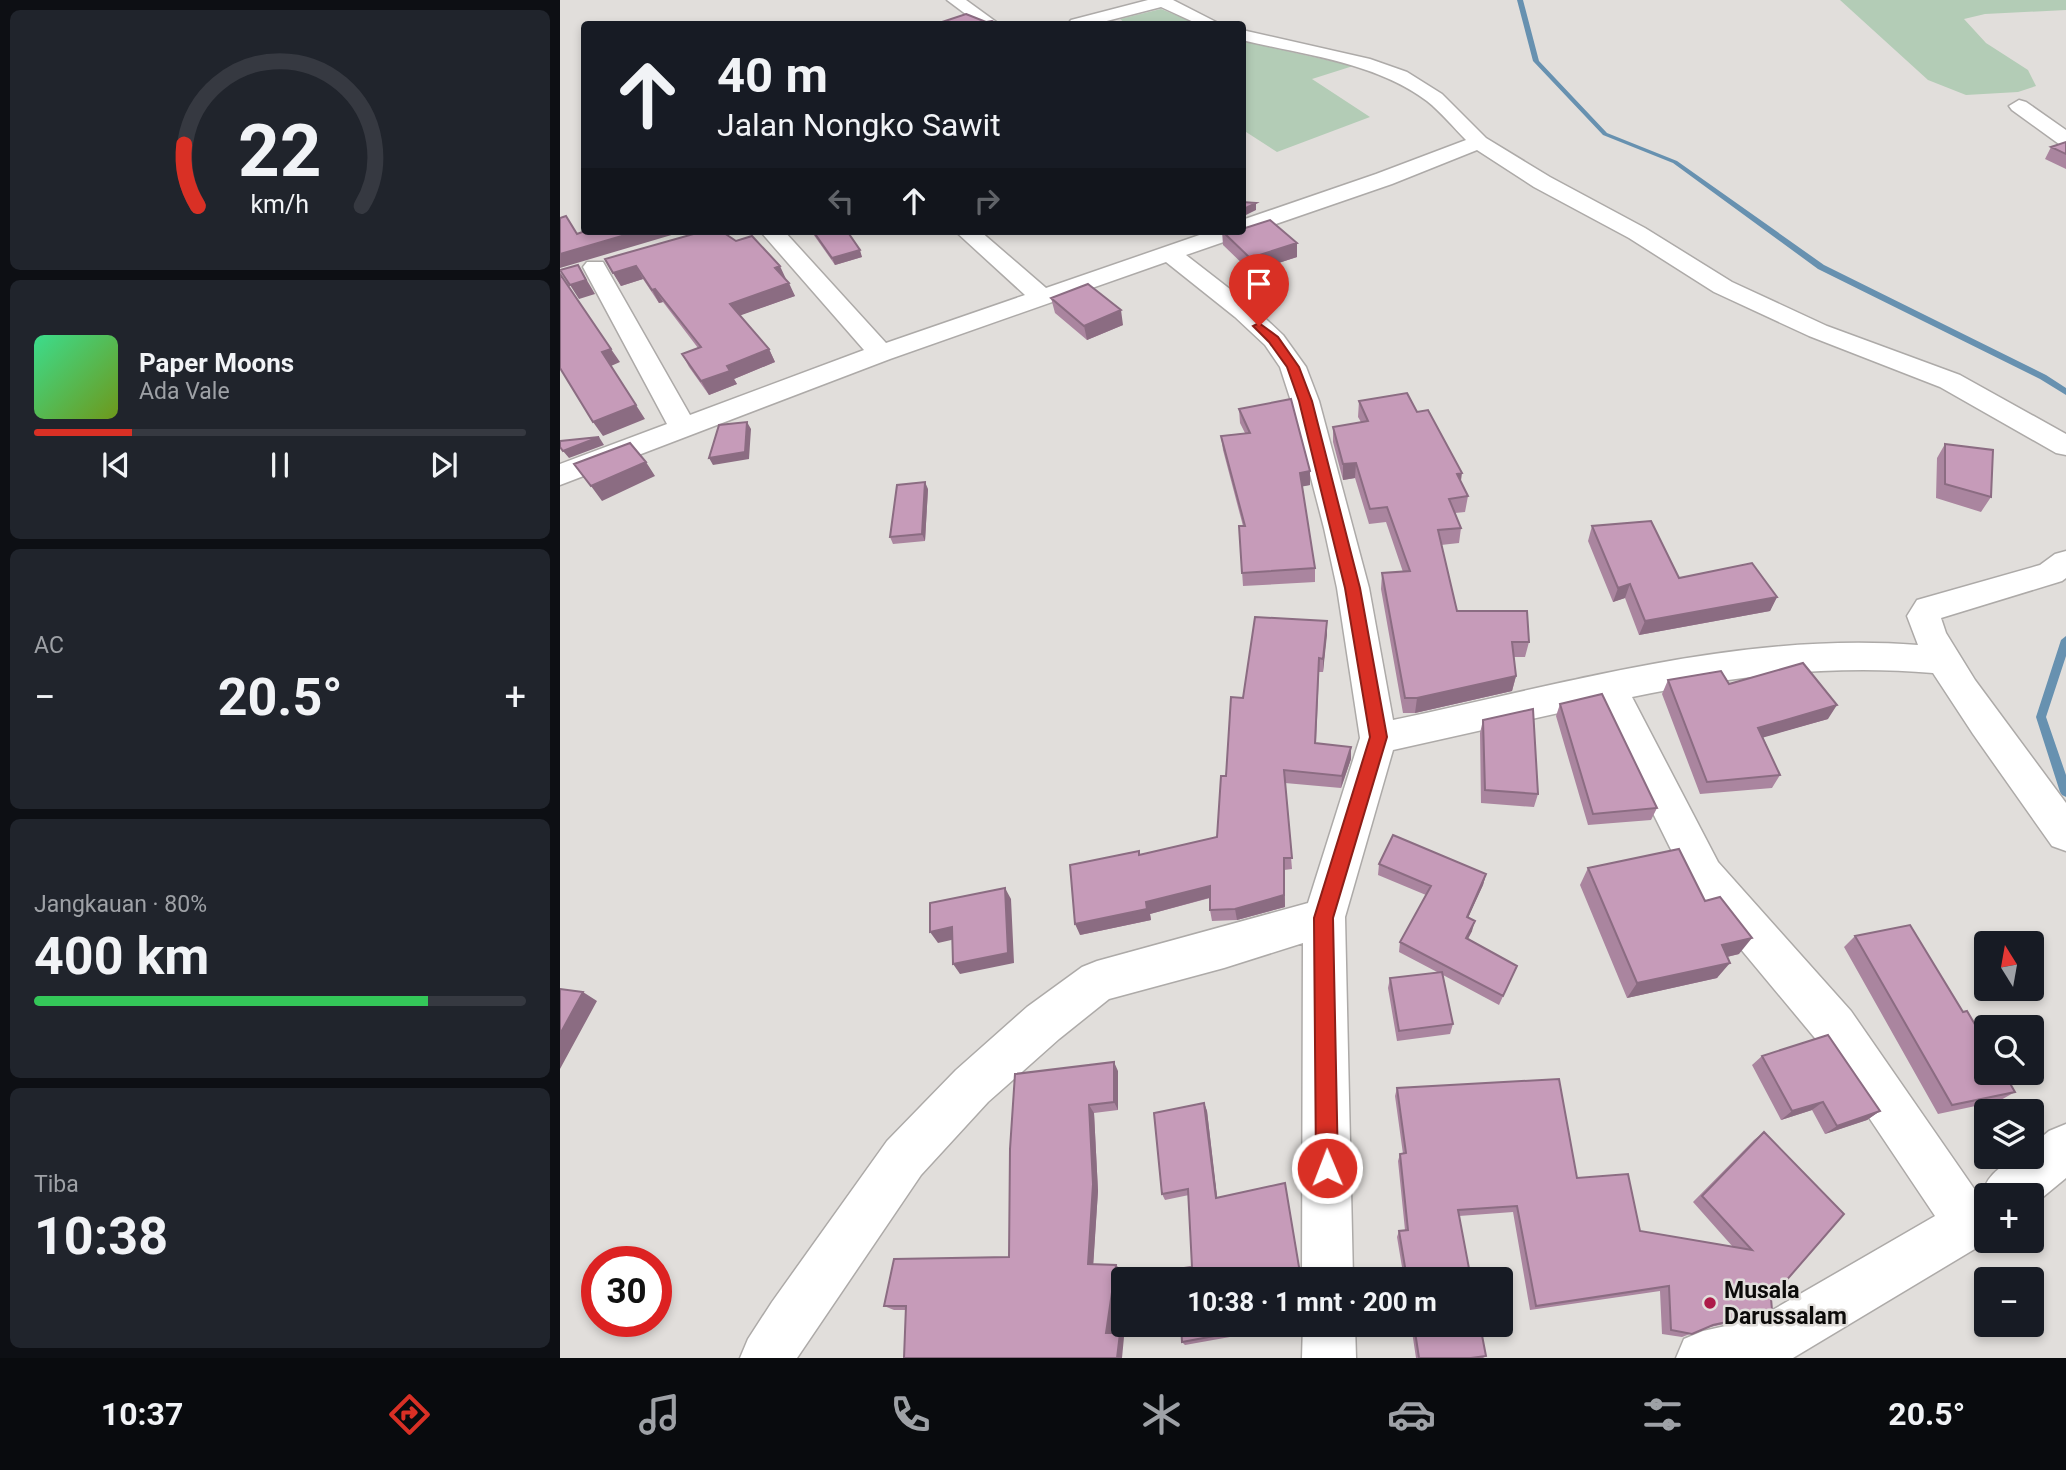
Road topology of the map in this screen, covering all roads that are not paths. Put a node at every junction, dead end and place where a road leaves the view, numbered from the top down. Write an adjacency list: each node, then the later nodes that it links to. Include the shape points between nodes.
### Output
1 (955, 0): 3 (street)
2 (1162, 1): 4 (street); 5 (street)
3 (986, 21)
4 (1088, 21)
5 (1205, 21)
6 (1246, 36): 9 (street, via 1364,63 1400,76 1435,98)
7 (2019, 106): 8 (street)
8 (2066, 140)
9 (1479, 142): 10 (street); 19 (street, via 1723,287 1818,331 1950,381)
10 (1246, 227)
11 (775, 235): 17 (street)
12 (971, 235): 16 (street)
13 (1214, 235): 14 (street)
14 (1177, 243): 16 (street); 24 (street, via 1274,340 1293,367 1306,401 1353,588)
15 (595, 267): 18 (street)
16 (1042, 297): 17 (street)
17 (881, 353): 18 (street)
18 (683, 428): 20 (street)
19 (2066, 446)
20 (560, 475)
21 (2066, 562): 22 (street, via 2051,573 1929,609 1924,626)
22 (1942, 660): 23 (street, via 1864,654 1657,676); 25 (street)
23 (1609, 688): 24 (street); 29 (street, via 1704,875)
24 (1378, 737): 26 (street)
25 (2066, 834)
26 (1324, 918): 31 (street); 33 (street, via 1097,982 1043,1023 972,1086 904,1158)
27 (2066, 1148): 28 (street)
28 (2021, 1183)
29 (1974, 1194)
30 (1974, 1218): 35 (street, via 1766,1344)
31 (1328, 1267)
32 (1329, 1337): 34 (street)
33 (766, 1358)
34 (1329, 1358)
35 (1703, 1358)

